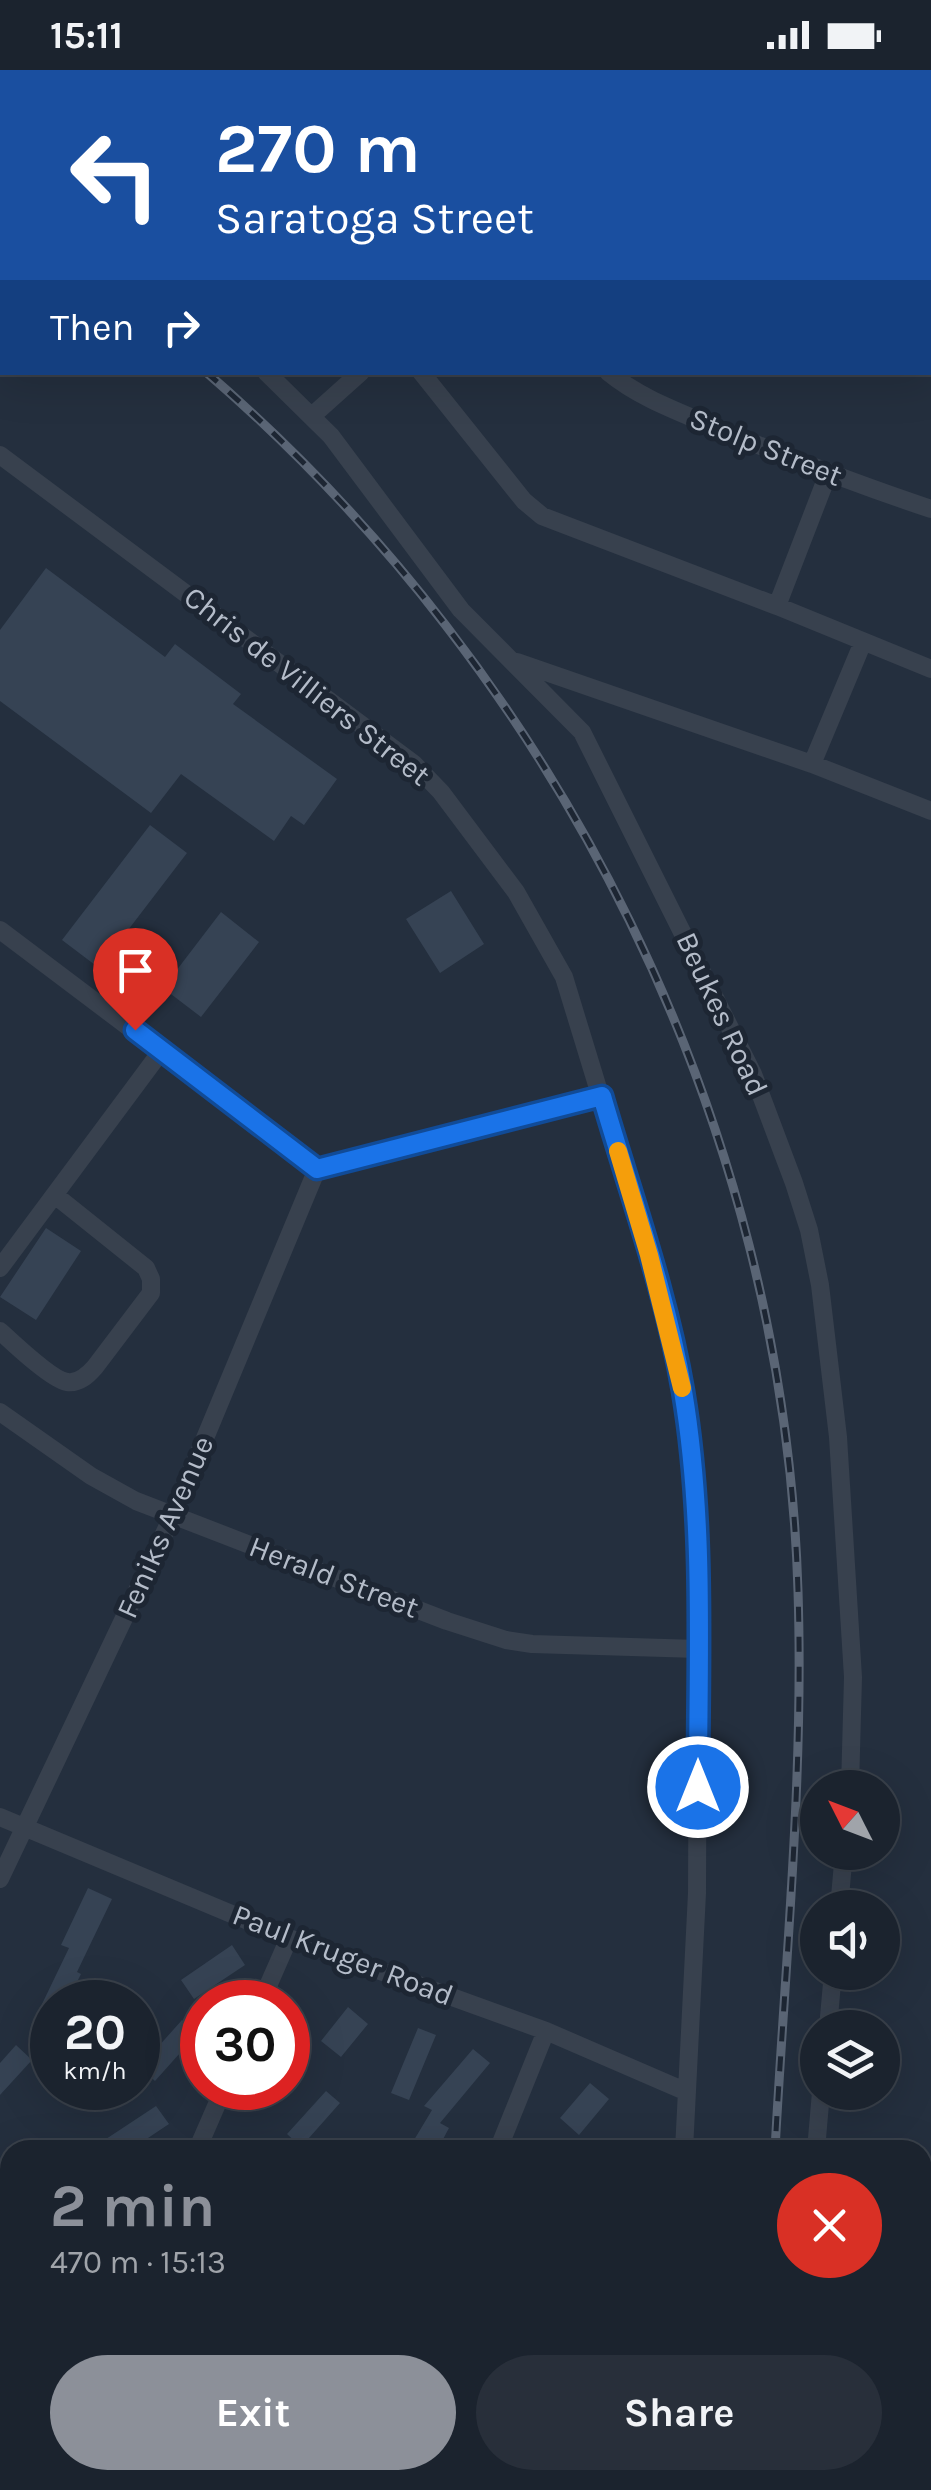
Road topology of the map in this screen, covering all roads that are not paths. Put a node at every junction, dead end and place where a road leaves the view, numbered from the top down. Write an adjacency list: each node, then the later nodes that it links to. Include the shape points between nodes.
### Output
1 (269, 375): 5 (street, Beukes Road)
2 (358, 375): 5 (street)
3 (423, 375): 9 (street, via 534,511)
4 (612, 375): 7 (street, Stolp Street, via 658,403)
5 (313, 415): 11 (street, Beukes Road, via 446,592)
6 (0, 455): 17 (street, Chris de Villiers Street, via 378,734 441,792 540,930 564,977)
7 (828, 474): 8 (street, Stolp Street); 9 (street)
8 (931, 509)
9 (777, 606): 10 (street)
10 (863, 642): 12 (street); 13 (street)
11 (512, 660): 13 (street); 25 (street, Beukes Road, via 582,732 596,757 746,1061 809,1230 838,1438 853,1677)
12 (931, 669)
13 (812, 764): 14 (street)
14 (931, 810)
15 (0, 930): 16 (street)
16 (162, 1050): 18 (street); 19 (street)
17 (602, 1096): 18 (street); 24 (street, Chris de Villiers Street, via 682,1386 694,1490)
18 (317, 1169): 23 (street, Feniks Avenue)
19 (56, 1196): 20 (street); 21 (street, via 146,1268 151,1293 95,1367 73,1382 60,1380)
20 (0, 1268)
21 (0, 1331)
22 (0, 1412): 23 (street, Herald Street, via 117,1492)
23 (173, 1515): 24 (street, Herald Street, via 506,1640); 27 (street, Feniks Avenue)
24 (698, 1649): 32 (street, Chris de Villiers Street, via 697,1893)
25 (850, 1770)
26 (0, 1817): 27 (street, Paul Kruger Road)
27 (25, 1828): 28 (street, Feniks Avenue); 29 (street, Paul Kruger Road)
28 (0, 1879)
29 (289, 1938): 30 (street); 31 (street, Paul Kruger Road)
30 (271, 1980)
31 (546, 2031): 32 (street, Paul Kruger Road); 36 (street)
32 (687, 2092): 37 (street, Chris de Villiers Street)
33 (214, 2110): 35 (street)
34 (819, 2110): 38 (street)
35 (201, 2140)
36 (502, 2140)
37 (685, 2140)
38 (817, 2140)

